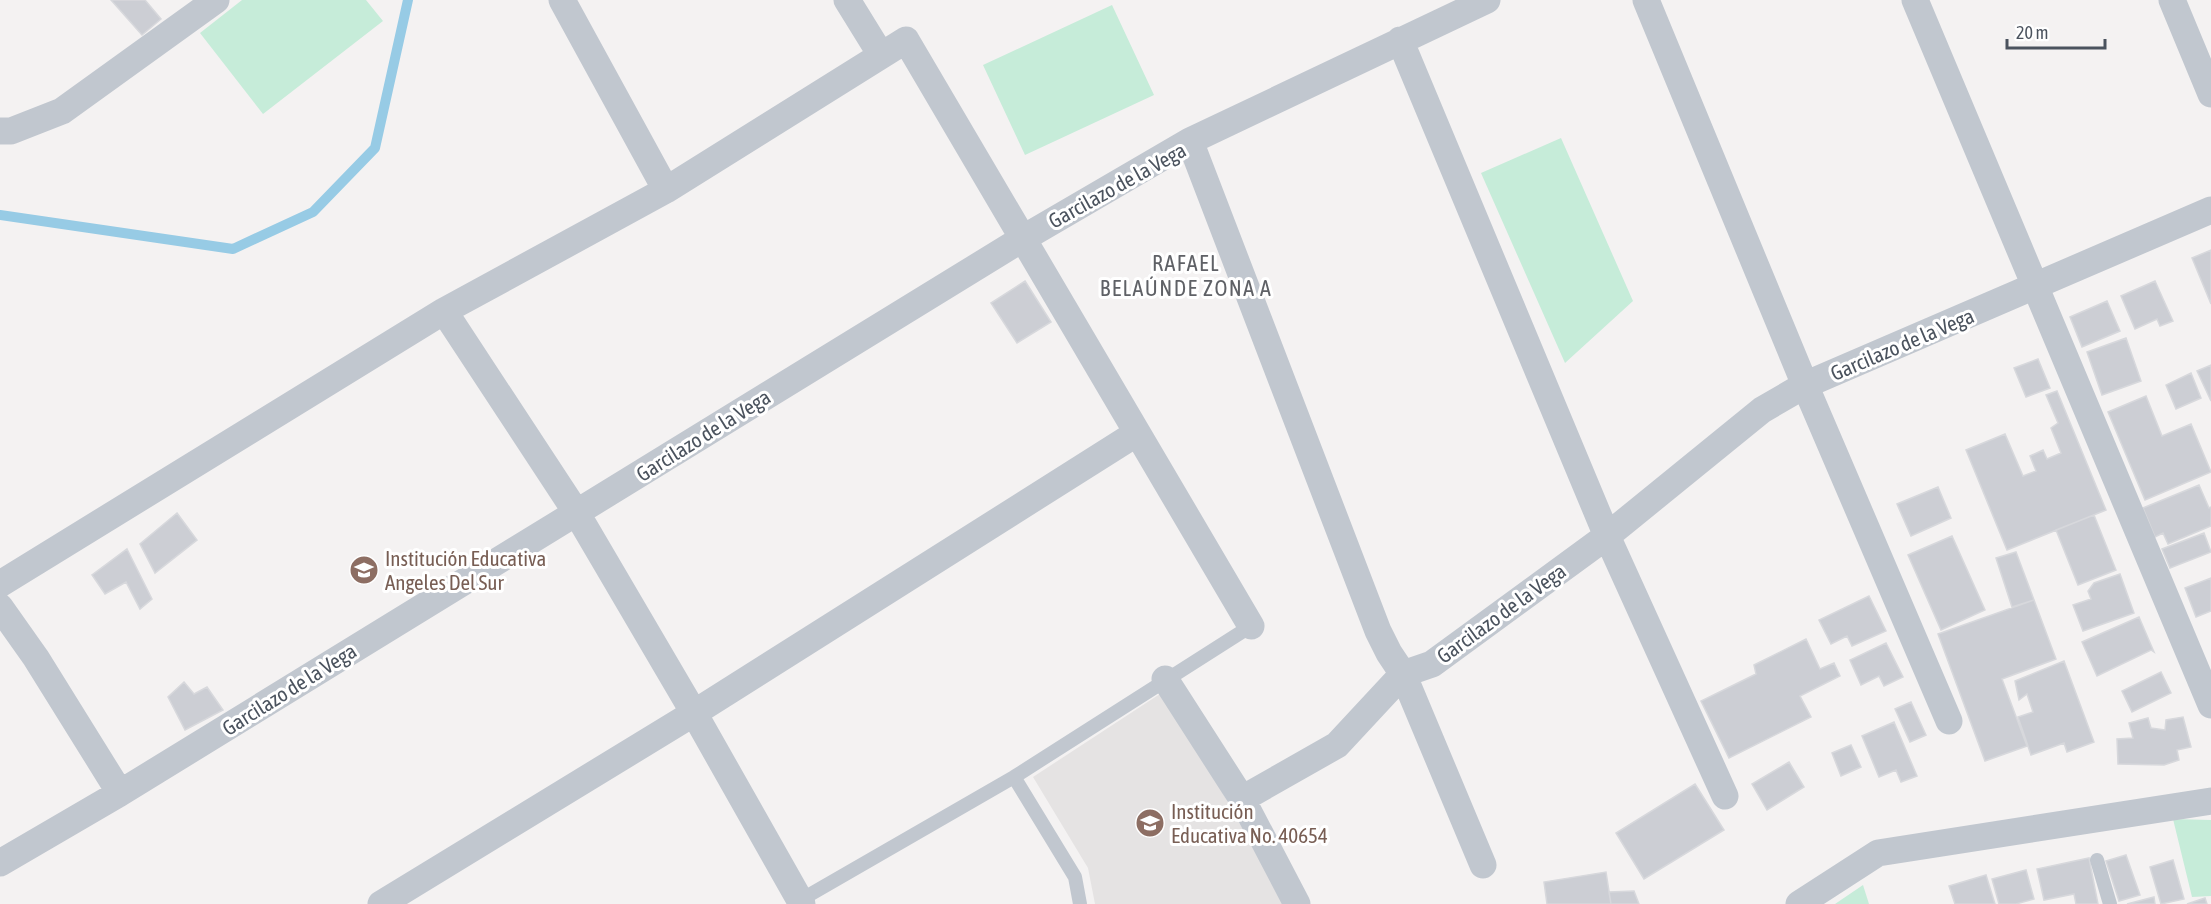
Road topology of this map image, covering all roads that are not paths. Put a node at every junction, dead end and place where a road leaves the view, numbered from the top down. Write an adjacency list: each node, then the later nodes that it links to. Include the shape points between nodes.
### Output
1 (216, 0): 11 (street, via 62,111 11,131)
2 (562, 0): 13 (street)
3 (847, 0): 9 (street)
4 (1487, 0): 8 (street)
5 (1646, 0): 18 (street)
6 (1915, 0): 16 (street)
7 (2172, 0): 10 (street)
8 (1400, 40): 12 (street); 21 (street)
9 (881, 55): 13 (street); 15 (street, via 906,40)
10 (2211, 94)
11 (0, 131)
12 (1190, 141): 15 (street, Garcilazo de la Vega); 25 (street, Garcilazo de la Vega, via 1378,631)
13 (666, 190): 17 (street)
14 (2211, 210): 16 (street, Garcilazo de la Vega)
15 (1022, 239): 19 (street); 20 (street, Garcilazo de la Vega)
16 (2035, 287): 18 (street, Garcilazo de la Vega); 27 (street)
17 (444, 311): 20 (street); 22 (street)
18 (1805, 385): 21 (street, Garcilazo de la Vega, via 1762,410); 29 (street)
19 (1137, 433): 24 (street); 28 (street)
20 (576, 512): 28 (street); 31 (street, Garcilazo de la Vega)
21 (1607, 536): 25 (street, Garcilazo de la Vega, via 1432,664); 32 (street)
22 (0, 584)
23 (0, 607): 31 (street)
24 (1251, 626): 26 (lane)
25 (1403, 674): 33 (street, via 1337,745); 37 (street)
26 (1165, 679): 30 (lane); 33 (street)
27 (2211, 705)
28 (694, 713): 38 (street); 39 (street)
29 (1948, 721)
30 (1014, 777): 38 (lane); 40 (lane, via 1075,877)
31 (120, 793): 36 (street, Garcilazo de la Vega)
32 (1725, 796)
33 (1242, 798): 41 (street)
34 (2211, 801): 42 (street, via 1878,853)
35 (2097, 860): 43 (lane)
36 (0, 863)
37 (1483, 865)
38 (798, 903)
39 (381, 904)
40 (1080, 904)
41 (1298, 904)
42 (1799, 904)
43 (2110, 904)

